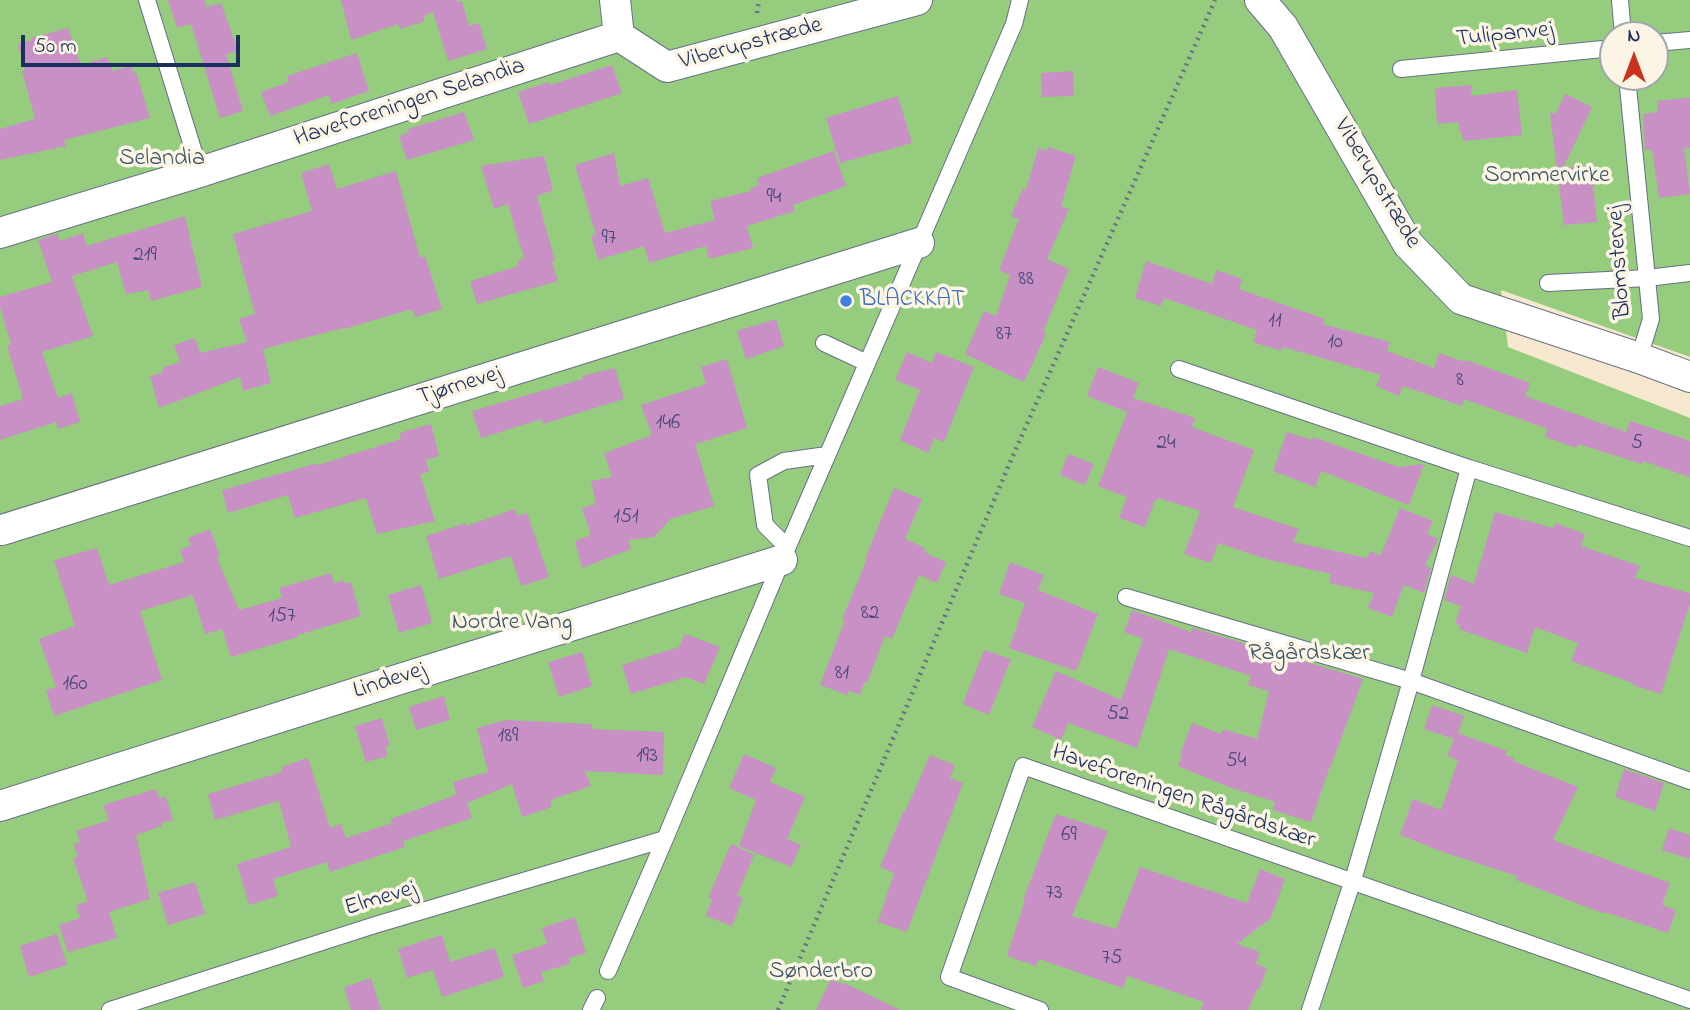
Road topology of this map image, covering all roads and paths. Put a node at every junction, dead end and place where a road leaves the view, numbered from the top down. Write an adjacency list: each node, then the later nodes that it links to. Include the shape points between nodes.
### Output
1 (147, 0): 15 (lane)
2 (615, 0): 9 (street)
3 (917, 0): 9 (street, Viberupstræde, via 667,67)
4 (1020, 0): 17 (lane, via 1014,24)
5 (1214, 0): 40 (path, via 1011,460)
6 (1260, 0): 22 (street, Viberupstræde, via 1283,27 1408,244 1461,299)
7 (1620, 0): 8 (lane)
8 (1622, 21)
9 (619, 36): 15 (street, Haveforeningen Selandia)
10 (1690, 40): 11 (lane)
11 (1669, 42)
12 (1599, 49): 13 (lane, Tulipanvej)
13 (1401, 69)
14 (1628, 91): 19 (lane, Blomstervej)
15 (200, 172): 16 (street, Haveforeningen Selandia)
16 (0, 233)
17 (919, 243): 23 (lane); 28 (street, Tjørnevej)
18 (1690, 273): 19 (lane)
19 (1647, 278): 20 (lane); 22 (lane, Blomstervej, via 1651,319)
20 (1548, 284)
21 (824, 343): 23 (lane)
22 (1639, 358): 25 (street, Viberupstræde)
23 (867, 363): 26 (lane)
24 (1179, 369): 27 (lane)
25 (1690, 377)
26 (827, 455): 30 (lane); 30 (lane, via 784,461 758,475 765,525)
27 (1469, 468): 29 (lane); 32 (lane)
28 (1, 534)
29 (1690, 538)
30 (784, 553): 34 (street, Lindevej); 35 (lane)
31 (1126, 597): 32 (lane)
32 (1411, 681): 33 (lane); 36 (lane)
33 (1690, 781)
34 (0, 806)
35 (665, 839): 37 (lane); 39 (lane, Elmevej)
36 (1353, 880): 38 (lane, Haveforeningen Rågårdskær); 41 (lane, Haveforeningen Rågårdskær, via 1023,766 949,977); 42 (lane)
37 (608, 971)
38 (1690, 1000)
39 (110, 1010)
40 (778, 1010)
41 (1040, 1010)
42 (1310, 1010)

